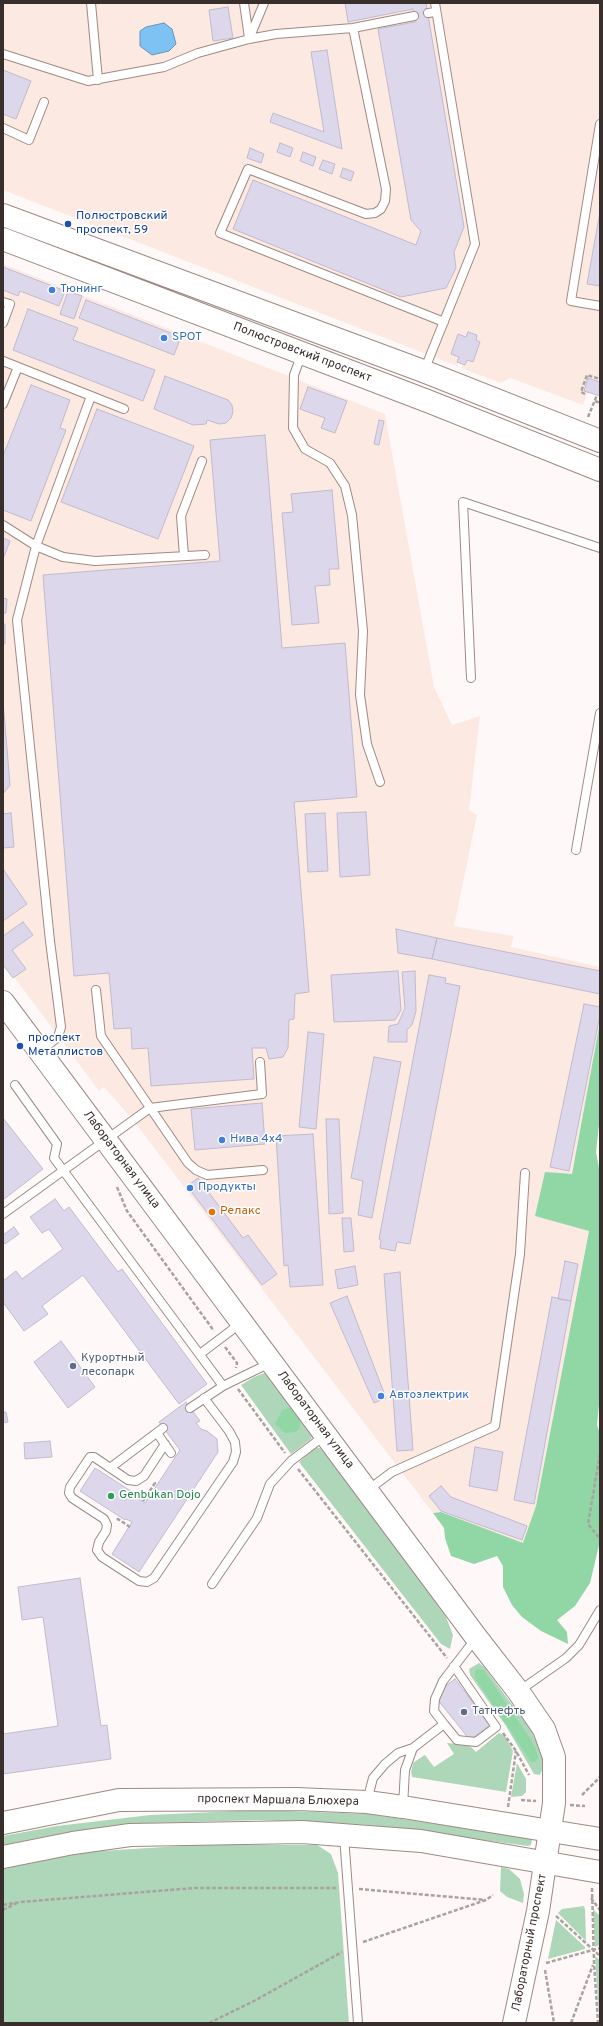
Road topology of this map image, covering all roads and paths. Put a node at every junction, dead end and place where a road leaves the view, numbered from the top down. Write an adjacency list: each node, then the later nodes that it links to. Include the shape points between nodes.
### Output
1 (91, 3): 9 (lane)
2 (244, 3): 7 (lane)
3 (264, 3): 7 (lane)
4 (435, 3): 17 (lane, via 432,13 475,244)
5 (414, 16): 6 (lane)
6 (353, 28): 7 (lane, via 276,34); 17 (lane, via 386,189 385,202 381,209 366,214 248,169 220,233)
7 (249, 39): 9 (lane, via 198,52 164,67)
8 (3, 54): 9 (lane, via 88,81)
9 (98, 80)
10 (44, 102): 12 (lane, via 29,140)
11 (600, 124): 16 (lane, via 571,301)
12 (3, 128)
13 (3, 215): 22 (main road, Полюстровский проспект)
14 (3, 239): 19 (main road, Полюстровский проспект)
15 (3, 302): 18 (lane, via 10,304)
16 (600, 306)
17 (444, 322): 22 (lane)
18 (3, 323)
19 (302, 353): 33 (main road, Полюстровский проспект); 44 (lane, via 294,375 293,428 305,449 330,463 345,486 352,515 363,631 360,695 366,744)
20 (3, 361): 21 (lane)
21 (18, 367): 26 (lane); 29 (lane)
22 (423, 372): 31 (main road, Полюстровский проспект)
23 (600, 379): 24 (path, via 587,375 581,392)
24 (585, 394)
25 (597, 395): 27 (path)
26 (91, 396): 30 (lane); 38 (lane)
27 (595, 401): 28 (path); 32 (path)
28 (600, 403)
29 (3, 404)
30 (124, 409)
31 (524, 412): 33 (main road); 34 (main road, Полюстровский проспект)
32 (588, 419)
33 (516, 436): 36 (main road, Полюстровский проспект)
34 (600, 441)
35 (202, 461): 41 (lane, via 181,516)
36 (600, 470)
37 (3, 525): 38 (lane)
38 (36, 546): 41 (lane, via 63,557 95,561); 48 (lane, via 18,620 61,1027 58,1037)
39 (600, 548): 42 (lane, via 463,502)
40 (205, 555): 41 (lane)
41 (184, 556)
42 (471, 678)
43 (600, 713): 45 (lane)
44 (380, 782)
45 (576, 850)
46 (96, 990): 51 (lane, via 101,1036)
47 (3, 1002): 48 (main road, Лабораторная улица)
48 (40, 1052): 52 (main road, Лабораторная улица)
49 (260, 1062): 51 (lane, via 262,1094)
50 (15, 1085): 54 (lane, via 57,1144 54,1158)
51 (150, 1108): 52 (lane); 53 (lane, via 188,1163 196,1170 207,1175)
52 (106, 1140): 54 (lane); 58 (main road, Лабораторная улица)
53 (263, 1170)
54 (63, 1172): 57 (lane); 60 (lane)
55 (525, 1173): 73 (lane, via 520,1254 495,1426 392,1472)
56 (117, 1185): 59 (path, via 127,1211)
57 (3, 1214)
58 (242, 1322): 59 (lane); 61 (main road, Лабораторная улица)
59 (220, 1339): 60 (lane); 62 (path, via 237,1363)
60 (200, 1354): 63 (lane)
61 (271, 1361): 62 (lane); 66 (main road, Лабораторная улица)
62 (233, 1382): 63 (lane); 70 (path)
63 (224, 1386): 64 (lane)
64 (204, 1398): 65 (lane); 71 (lane, via 230,1431 235,1442 233,1462 154,1578 147,1582 139,1581 102,1557 97,1550 106,1531 104,1519 72,1498 69,1493 70,1487 90,1457)
65 (190, 1408)
66 (326, 1435): 70 (lane); 73 (main road, Лабораторная улица)
67 (165, 1444): 68 (lane); 71 (lane, via 144,1476 136,1481 128,1480); 71 (lane, via 160,1430)
68 (171, 1452)
69 (600, 1454): 75 (path, via 588,1524)
70 (292, 1461): 76 (lane, via 270,1484 257,1518); 79 (path)
71 (110, 1468)
72 (152, 1487): 74 (path)
73 (367, 1490): 78 (main road, Лабораторная улица)
74 (143, 1502)
75 (600, 1539)
76 (212, 1584)
77 (600, 1610): 80 (lane, via 579,1645 566,1658)
78 (476, 1637): 79 (lane); 80 (main road, Лабораторная улица)
79 (454, 1666): 81 (lane, via 435,1698 434,1711); 82 (lane)
80 (518, 1691): 96 (main road, Лабораторная улица, via 544,1729 554,1757 554,1803)
81 (444, 1724): 82 (lane, via 457,1740 476,1742); 83 (lane)
82 (496, 1727): 84 (path)
83 (413, 1748): 91 (lane, via 398,1753 373,1778); 94 (lane, via 405,1770)
84 (516, 1751): 85 (path); 88 (path)
85 (529, 1775)
86 (600, 1777): 87 (path)
87 (582, 1795)
88 (509, 1799)
89 (521, 1800): 90 (path)
90 (538, 1801)
91 (367, 1802): 94 (main road, проспект Маршала Блюхера); 95 (main road, проспект Маршала Блюхера, via 298,1799 119,1800)
92 (568, 1805): 93 (path)
93 (585, 1806)
94 (403, 1807): 96 (main road, проспект Маршала Блюхера)
95 (3, 1823)
96 (550, 1831): 98 (main road, проспект Маршала Блюхера); 100 (main road, Лабораторная улица)
97 (344, 1835): 99 (main road, via 302,1832 130,1835); 100 (main road, via 421,1841); 102 (lane)
98 (600, 1839)
99 (3, 1857)
100 (545, 1863): 101 (main road); 117 (main road, Лабораторный проспект, via 538,1911)
101 (596, 1880): 103 (path)
102 (349, 1888): 104 (path); 105 (path, via 194,1888); 116 (lane)
103 (591, 1898): 108 (path); 111 (path)
104 (486, 1900)
105 (21, 1902): 106 (path); 107 (path)
106 (3, 1905)
107 (3, 1910)
108 (600, 1910)
109 (555, 1915): 111 (path)
110 (600, 1948): 111 (path)
111 (593, 1950): 112 (path); 113 (path); 114 (path)
112 (600, 1956)
113 (546, 1963)
114 (594, 1963): 119 (path); 120 (path)
115 (545, 1970): 118 (path)
116 (358, 2023)
117 (514, 2023)
118 (554, 2023)
119 (571, 2023)
120 (598, 2023)

